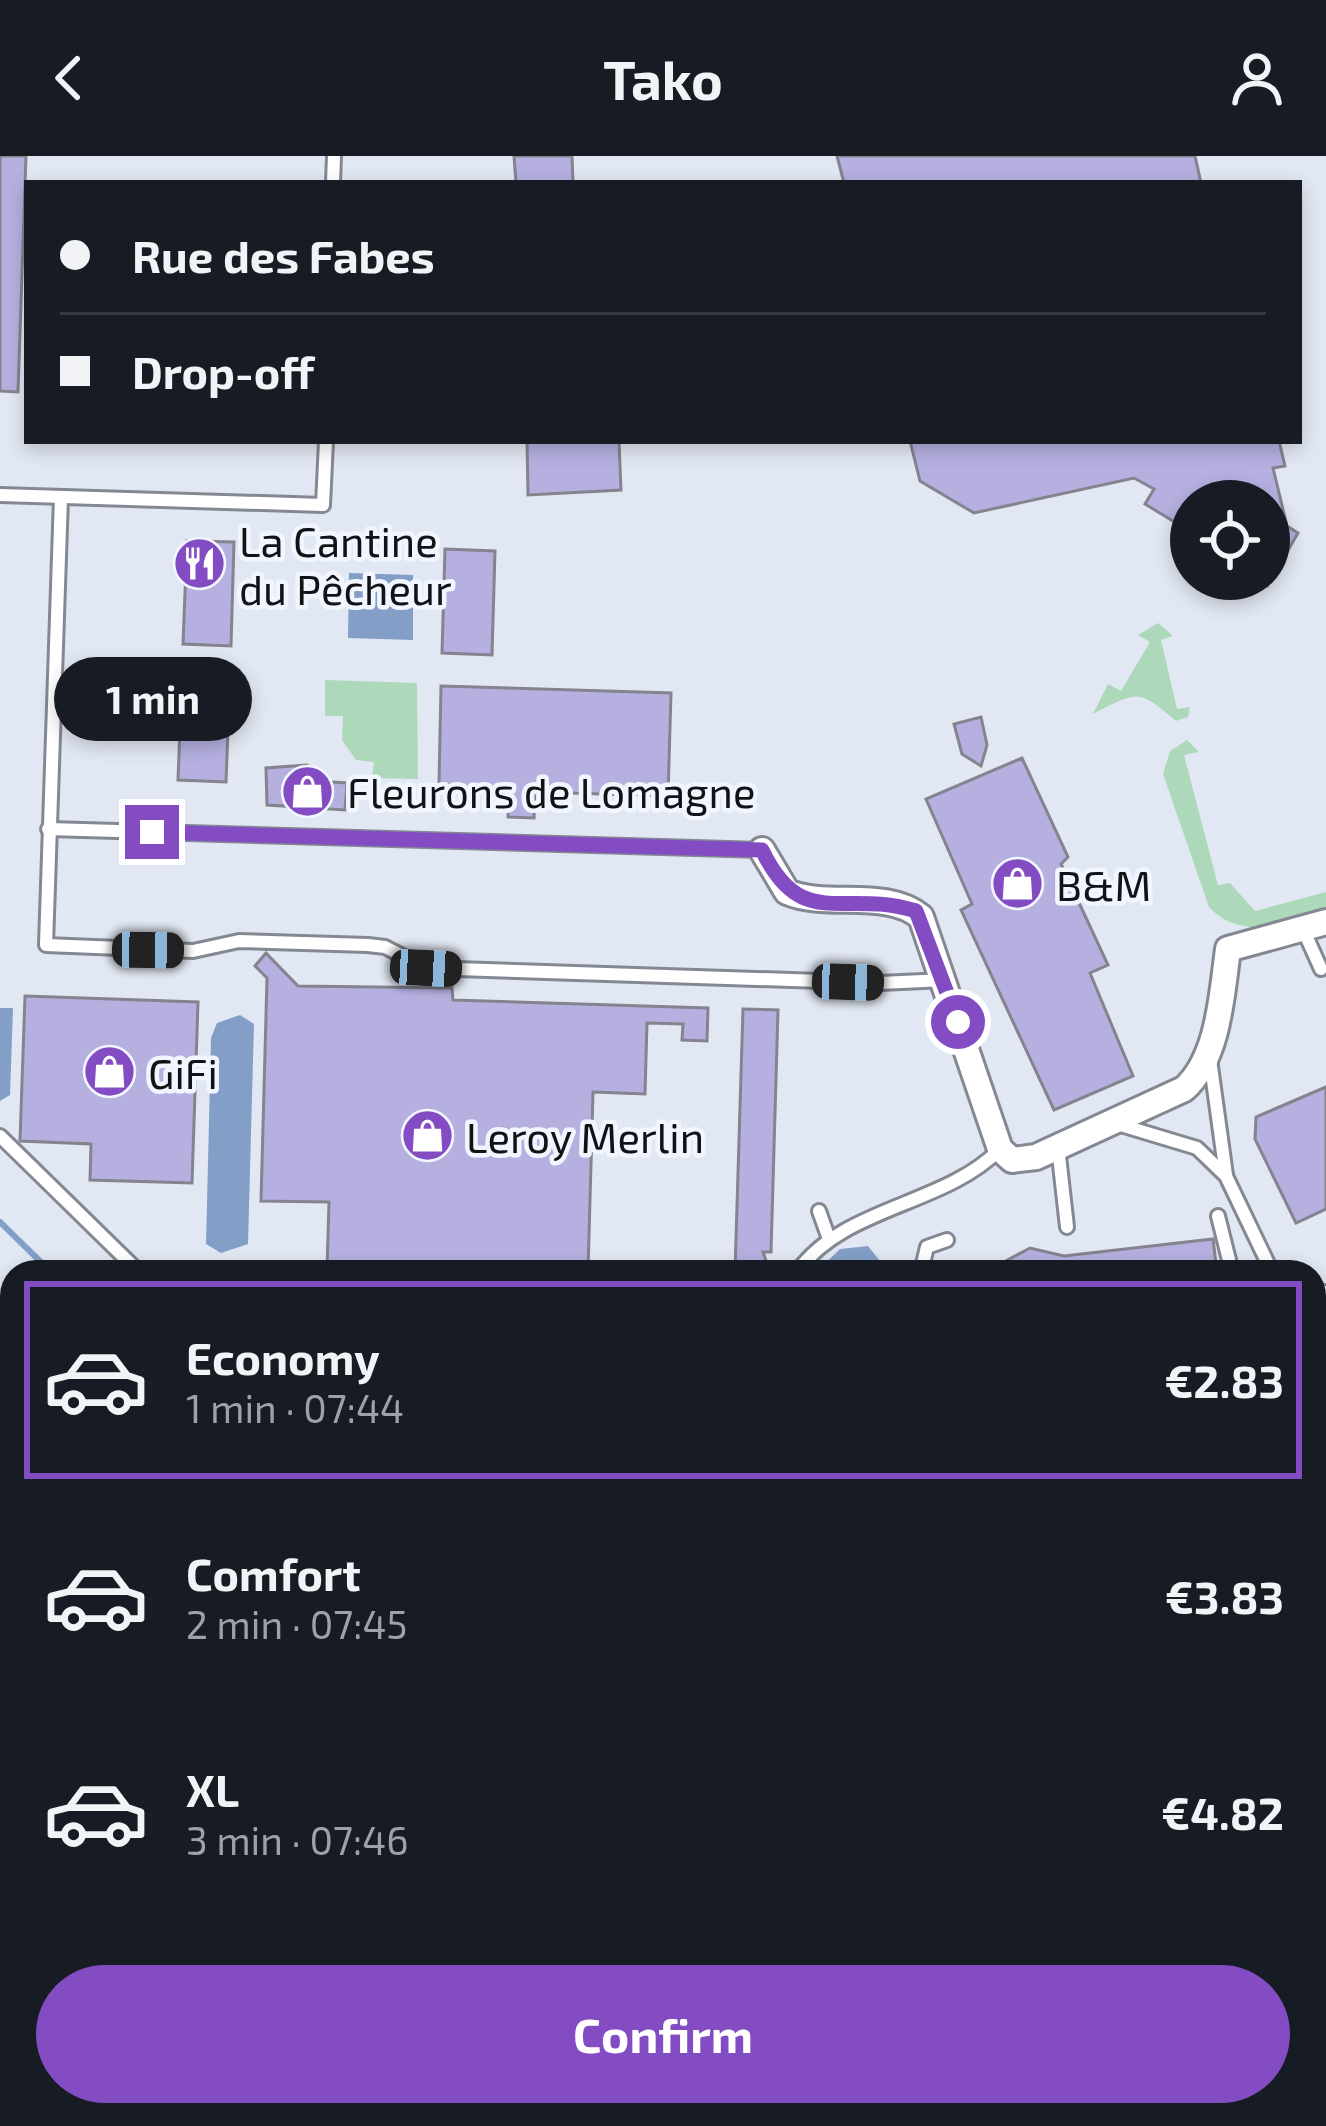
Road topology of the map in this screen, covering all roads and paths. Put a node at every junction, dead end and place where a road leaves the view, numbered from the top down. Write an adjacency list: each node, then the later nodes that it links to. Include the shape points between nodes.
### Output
1 (326, 444): 3 (lane, via 323,505)
2 (0, 495): 3 (lane)
3 (61, 497): 4 (lane)
4 (48, 829): 5 (lane); 8 (lane, via 46,946 193,951 239,941 312,943 385,947 426,968)
5 (762, 850): 8 (street, via 778,884 803,899 916,911)
6 (1314, 925): 7 (lane); 9 (street, via 1228,949)
7 (1321, 969)
8 (945, 980): 13 (street)
9 (1209, 1051): 10 (street, via 1184,1089); 14 (lane)
10 (1113, 1123): 12 (street); 14 (lane, via 1197,1148)
11 (0, 1136): 20 (lane)
12 (1058, 1145): 13 (street, via 1020,1160); 17 (lane)
13 (1000, 1149): 18 (lane, via 979,1170)
14 (1226, 1176): 24 (lane)
15 (819, 1211): 18 (lane)
16 (1217, 1216): 23 (lane)
17 (1067, 1227)
18 (829, 1239): 21 (lane)
19 (947, 1240): 22 (lane, via 927,1247)
20 (127, 1260)
21 (809, 1260)
22 (924, 1260)
23 (1229, 1260)
24 (1266, 1260)

